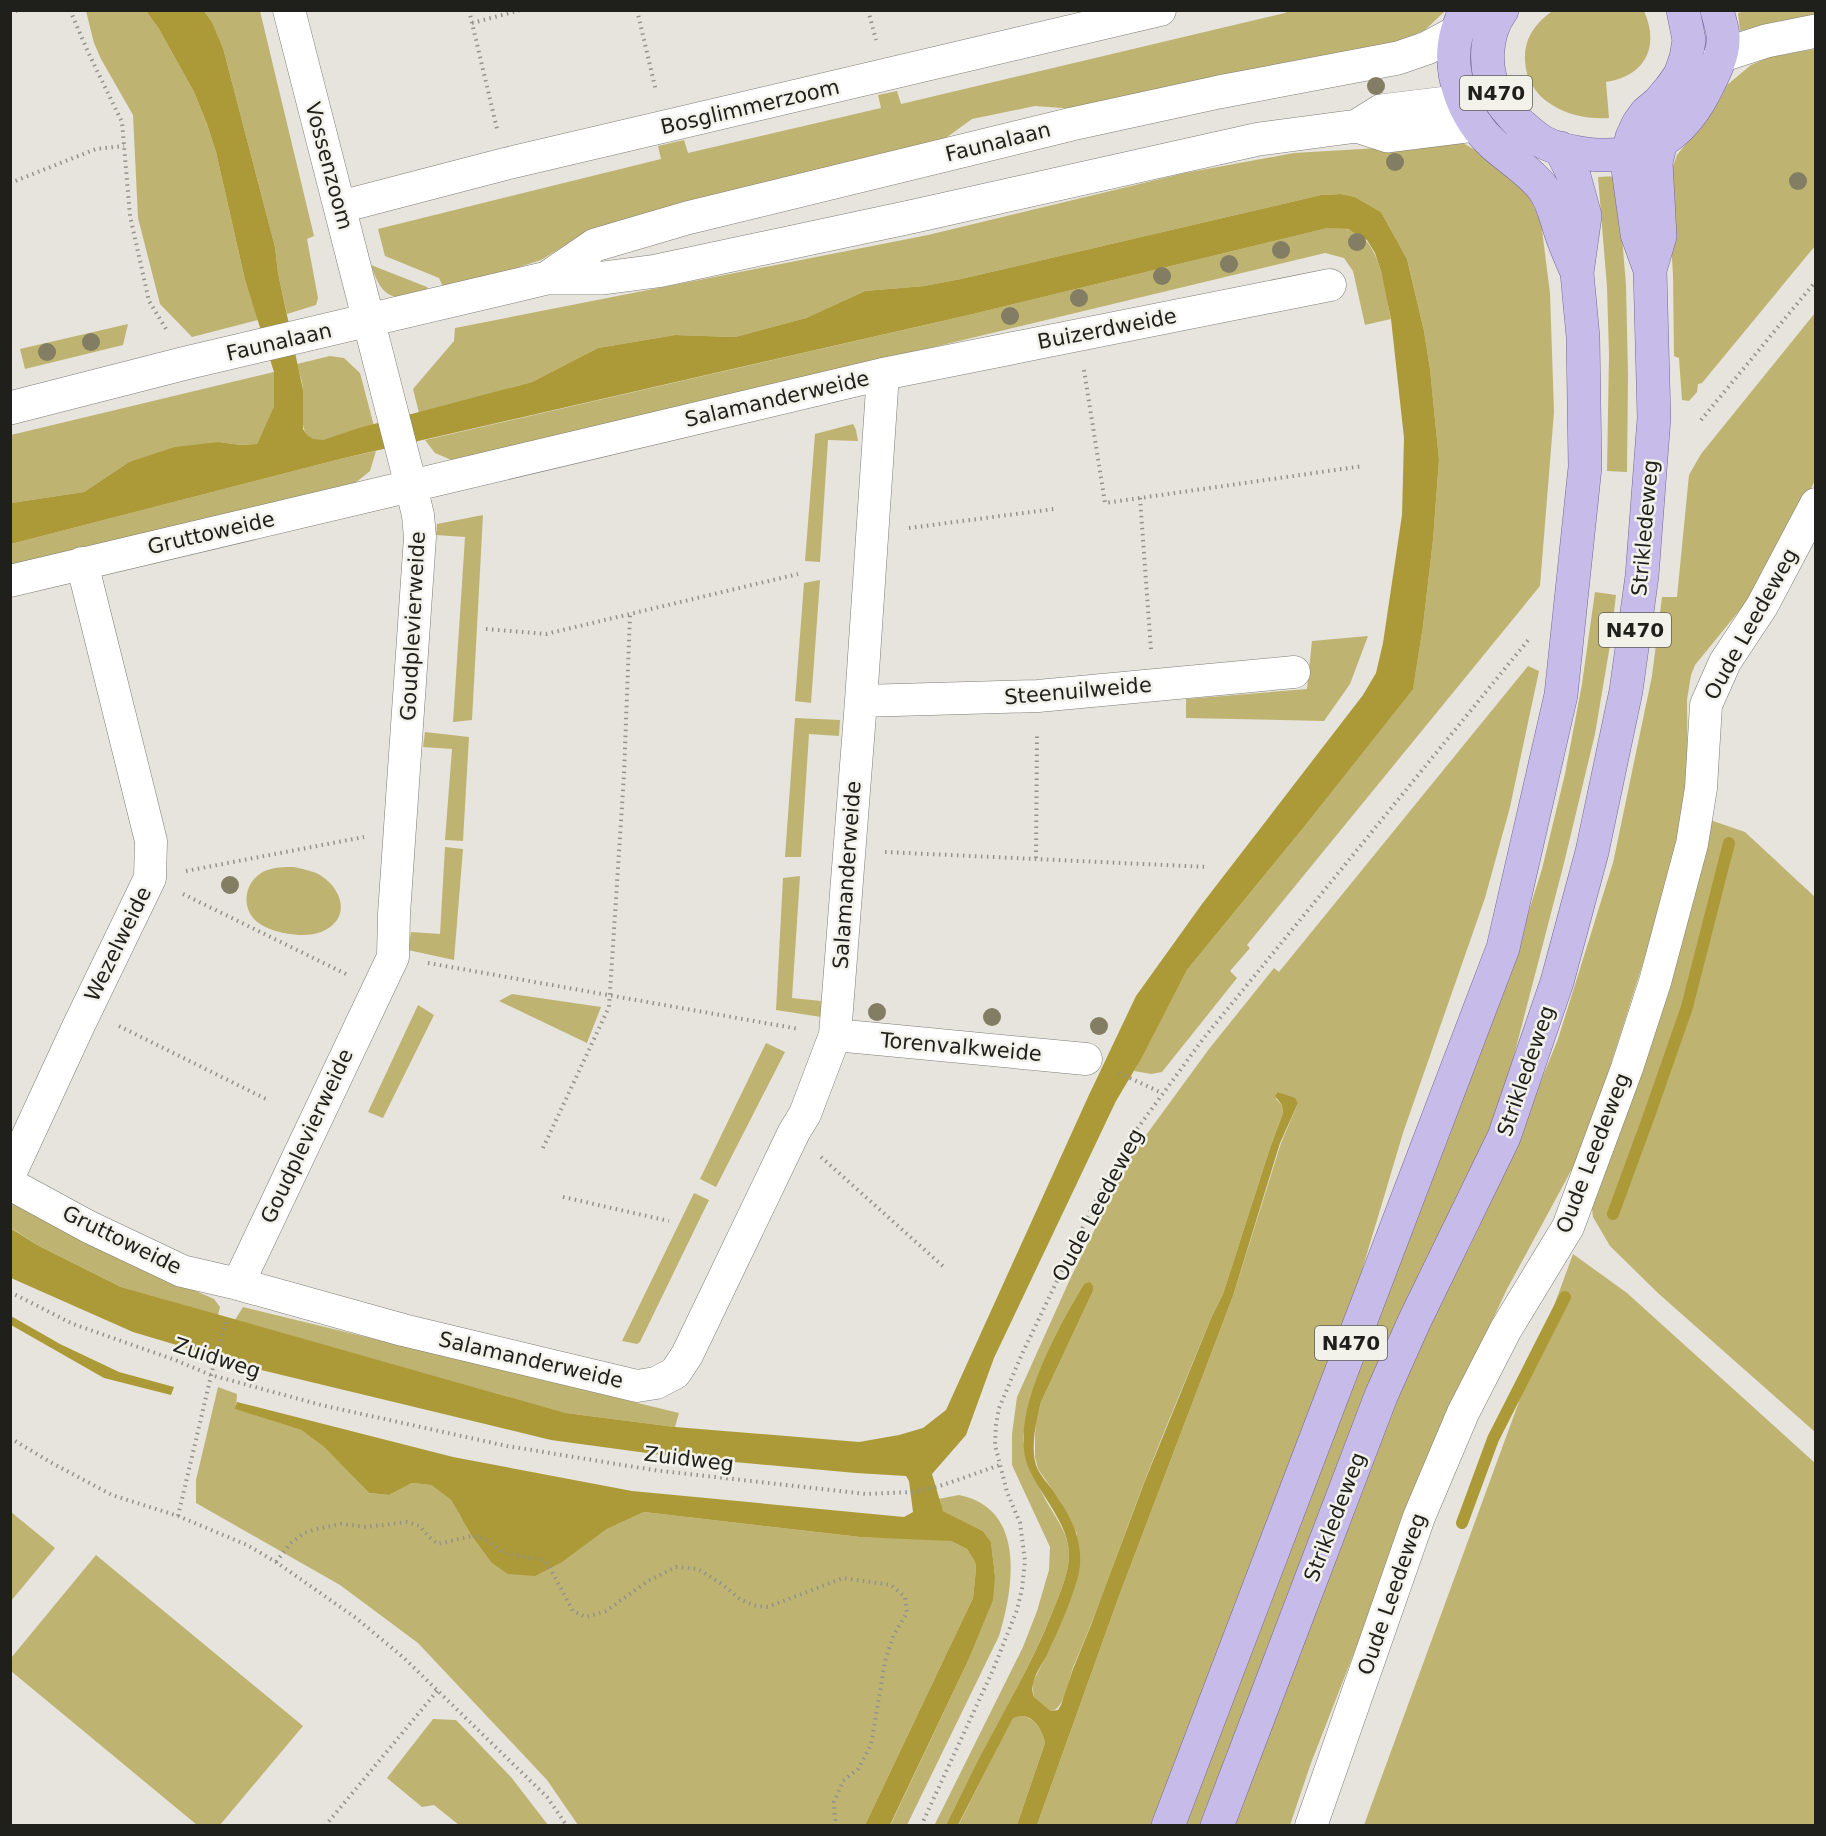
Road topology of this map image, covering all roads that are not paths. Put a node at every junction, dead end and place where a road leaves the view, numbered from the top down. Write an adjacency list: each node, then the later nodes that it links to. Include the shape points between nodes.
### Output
1 (289, 10): 14 (street, Vossenzoom)
2 (1160, 10): 14 (street, Bosglimmerzoom, via 506,164)
3 (1502, 10): 9 (main road, N470, via 1490,35 1487,56 1489,78)
4 (1683, 10): 13 (main road, N470, via 1689,40 1680,75 1638,124)
5 (1717, 10): 8 (main road, N470, via 1723,38)
6 (1461, 21): 10 (main road, N470, via 1454,50 1456,75); 17 (street, Faunalaan, via 1427,48 1398,58 1072,124 677,221 595,245)
7 (1815, 31): 8 (street)
8 (1720, 56): 11 (main road, N470, via 1699,103 1687,120)
9 (1498, 99): 10 (main road, N470); 12 (main road, N470, via 1528,132)
10 (1469, 113): 16 (main road, N470, via 1493,144 1544,189); 17 (street, Faunalaan, via 1381,111 1357,126 1259,139 657,271 603,278)
11 (1661, 142): 13 (main road, N470); 15 (main road, Strikledeweg / N470, via 1656,162 1660,236)
12 (1560, 148): 13 (main road, N470, via 1593,155); 16 (main road, N470, via 1577,185 1585,216)
13 (1628, 155): 15 (main road, Strikledeweg / N470, via 1637,234)
14 (340, 207): 19 (street, Vossenzoom)
15 (1650, 270): 34 (main road, Strikledeweg / N470, via 1654,418 1642,576 1617,737 1592,852 1557,982 1504,1137 1381,1396)
16 (1577, 273): 33 (main road, N470, via 1583,337 1584,467 1561,695 1503,948)
17 (547, 278): 19 (street, Faunalaan)
18 (1330, 285): 20 (street, Buizerdweide)
19 (369, 321): 21 (street, Faunalaan); 22 (street, Goudplevierweide)
20 (883, 374): 22 (street, Salamanderweide); 27 (street, Salamanderweide)
21 (10, 408)
22 (408, 475): 24 (street, Gruttoweide); 32 (street, Goudplevierweide, via 420,537 393,957)
23 (1815, 504): 35 (street, Oude Leedeweg, via 1762,606 1725,662 1706,705 1701,788 1692,844 1627,1068 1568,1227 1501,1339 1463,1413 1419,1517)
24 (82, 563): 25 (street, Gruttoweide); 30 (street, Wezelweide, via 151,841 150,878)
25 (10, 581)
26 (1294, 672): 27 (street, Steenuilweide, via 1038,696)
27 (861, 700): 28 (street, Salamanderweide)
28 (835, 1035): 29 (street, Torenvalkweide); 32 (street, Salamanderweide, via 805,1114 687,1354 675,1373 656,1383 637,1386 403,1330)
29 (1086, 1059)
30 (10, 1174)
31 (10, 1184): 32 (street, Gruttoweide, via 89,1227)
32 (234, 1295)
33 (1168, 1826)
34 (1217, 1826)
35 (1311, 1826)

